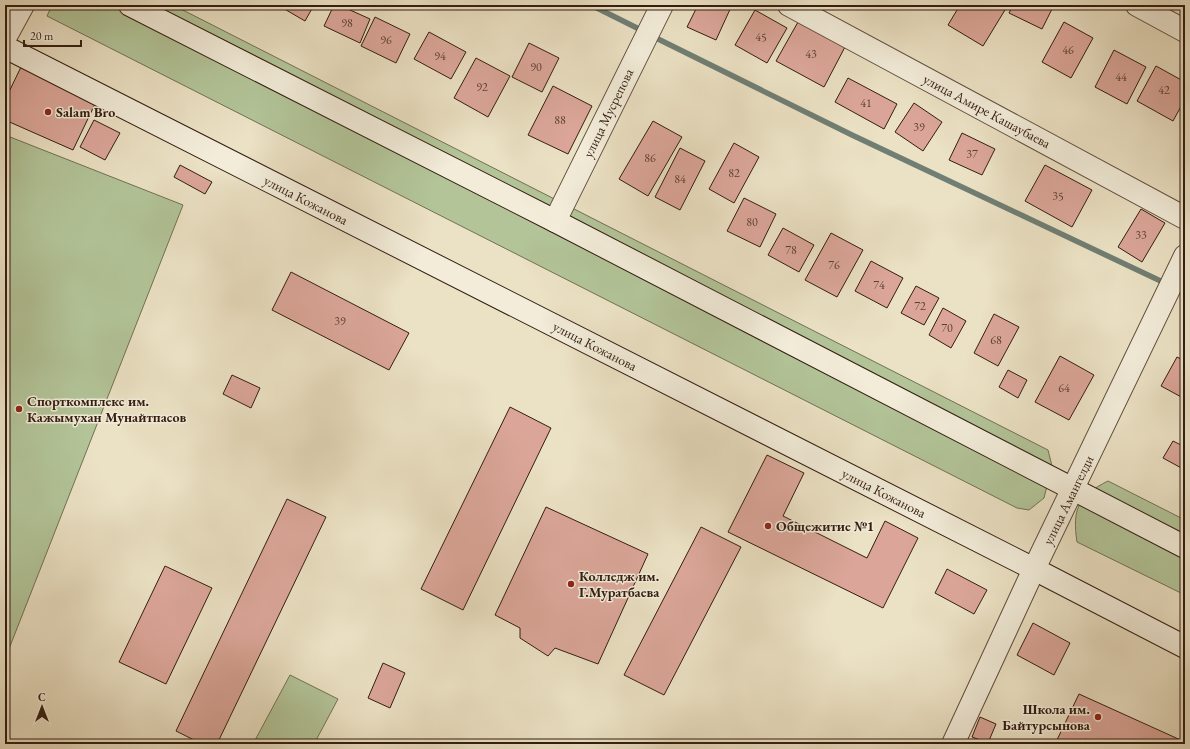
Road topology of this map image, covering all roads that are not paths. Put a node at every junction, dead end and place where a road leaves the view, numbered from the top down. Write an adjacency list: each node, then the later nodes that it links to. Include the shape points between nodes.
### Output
1 (23, 5): 7 (street)
2 (130, 5): 10 (street)
3 (662, 5): 10 (street, улица Мусрепова)
4 (789, 5): 9 (street, улица Амире Кашаубаева)
5 (1137, 5): 6 (street)
6 (1185, 31)
7 (5, 38)
8 (5, 47): 14 (street, улица Кожанова)
9 (1185, 218)
10 (555, 221): 12 (street)
11 (1185, 256): 12 (street, улица Амангелди)
12 (1074, 490): 13 (street); 14 (street, улица Амангелди)
13 (1185, 547)
14 (1034, 569): 15 (street, улица Кожанова); 16 (street, улица Амангелди)
15 (1185, 647)
16 (952, 744)

